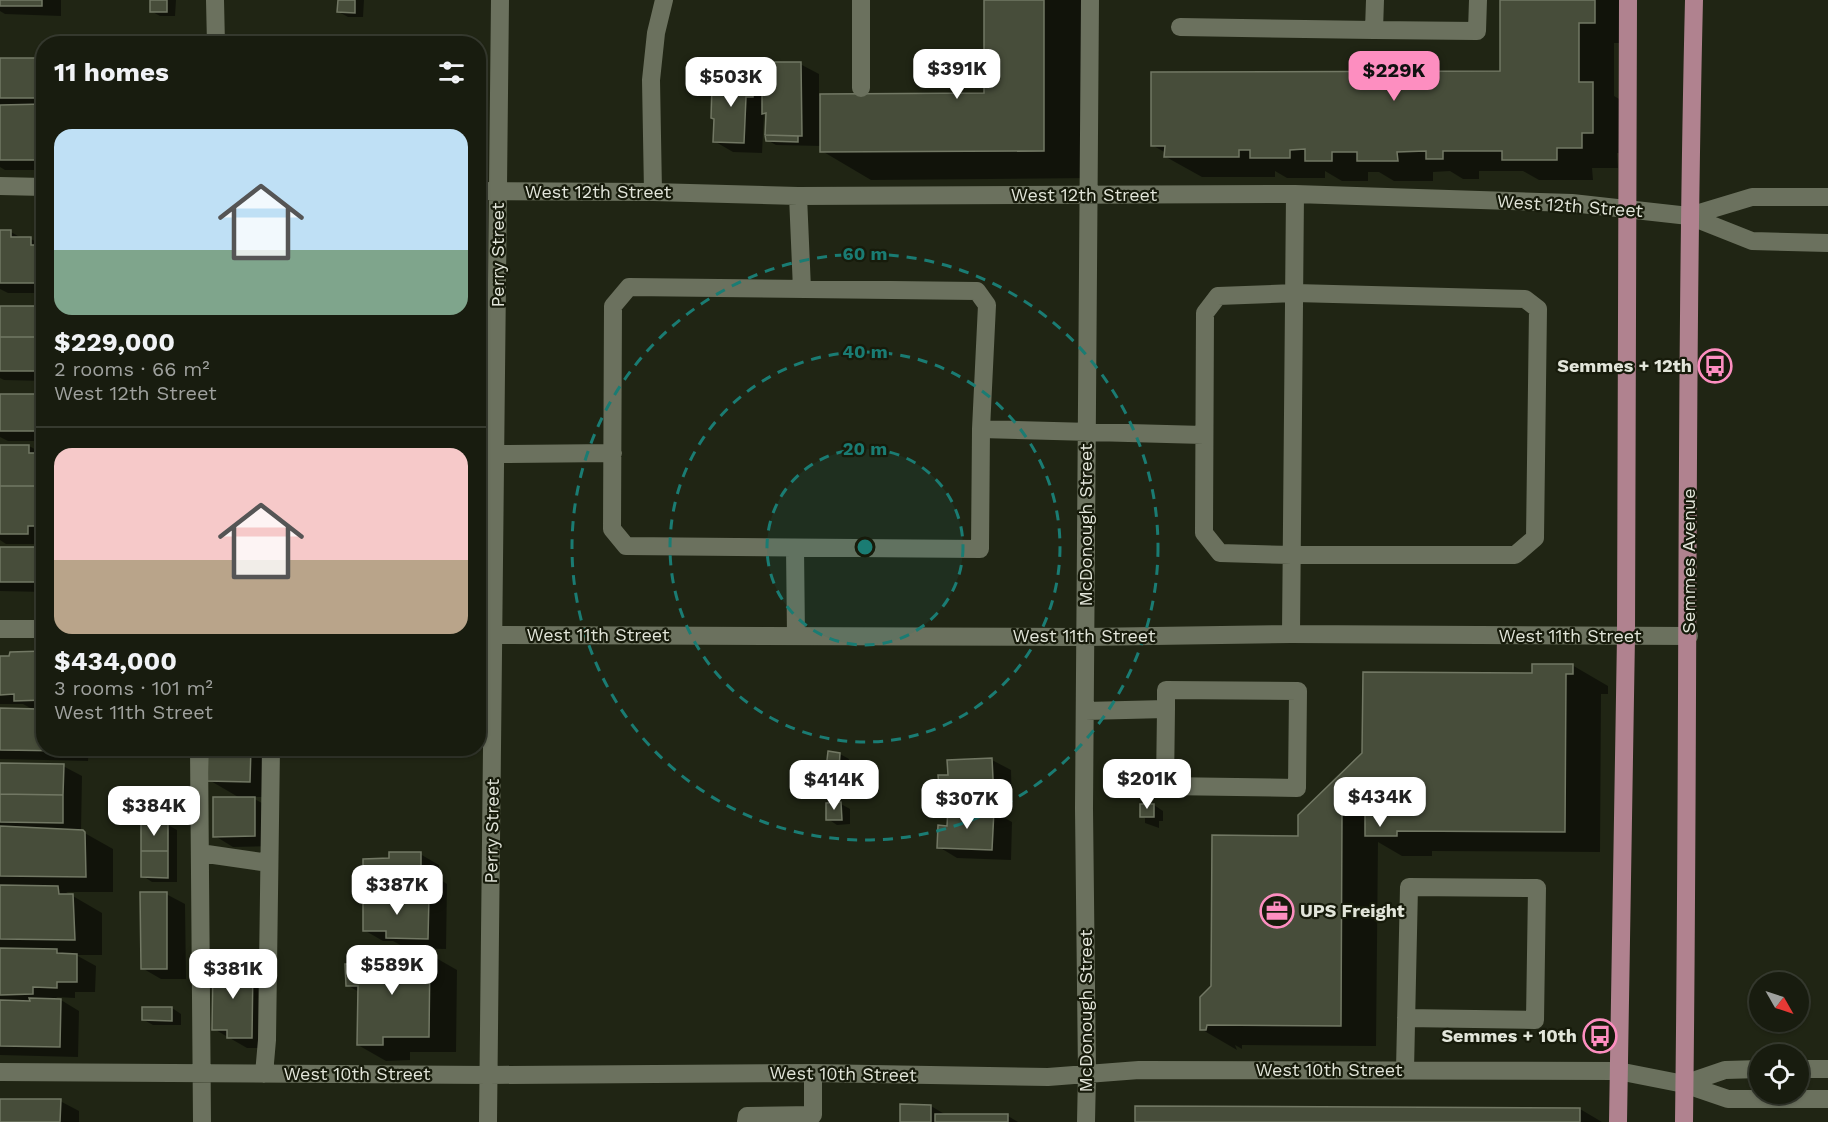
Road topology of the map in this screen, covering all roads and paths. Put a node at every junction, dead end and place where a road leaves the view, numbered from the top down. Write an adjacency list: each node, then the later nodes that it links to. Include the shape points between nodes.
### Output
1 (215, 0): 12 (street)
2 (500, 0): 17 (street, Perry Street)
3 (664, 0): 18 (street, via 651,80)
4 (861, 0): 13 (street)
5 (1090, 0): 20 (street, McDonough Street)
6 (1375, 0): 11 (street)
7 (1478, 0): 11 (street, via 1477,31)
8 (1628, 0): 23 (main road)
9 (1694, 0): 24 (main road, Semmes Avenue)
10 (1180, 27): 11 (street)
11 (1374, 30)
12 (216, 36)
13 (861, 88)
14 (0, 186): 15 (street)
15 (36, 187)
16 (486, 191): 17 (street, West 12th Street)
17 (498, 191): 18 (street, West 12th Street); 32 (street, Perry Street)
18 (653, 192): 21 (street, West 12th Street)
19 (1295, 194): 20 (street, West 12th Street); 23 (street, West 12th Street, via 1572,203); 27 (street)
20 (1089, 195): 21 (street, West 12th Street); 29 (street, McDonough Street)
21 (798, 196): 26 (street)
22 (1828, 197): 24 (street, West 12th Street, via 1752,196)
23 (1626, 209): 24 (street, West 12th Street); 40 (main road)
24 (1689, 216): 25 (street, West 12th Street, via 1752,241); 41 (main road, Semmes Avenue)
25 (1828, 243)
26 (801, 289): 28 (street, via 977,291 987,305); 31 (street, via 629,287 613,306)
27 (1295, 293): 30 (street, via 1218,296 1205,313); 34 (street); 34 (street, via 1525,299 1538,309 1535,538 1515,555)
28 (981, 429): 29 (street); 33 (street, via 980,549)
29 (1087, 433): 30 (street); 42 (street, McDonough Street)
30 (1204, 435): 34 (street, via 1204,534 1220,553)
31 (613, 453): 32 (street); 33 (street, via 612,529 626,546)
32 (496, 454): 38 (street, Perry Street)
33 (795, 548): 39 (street)
34 (1292, 555): 37 (street)
35 (0, 628): 36 (street)
36 (36, 629)
37 (1291, 634): 40 (street, West 11th Street); 42 (street, West 11th Street)
38 (486, 635): 39 (street, West 11th Street); 60 (street, Perry Street)
39 (796, 636): 42 (street, West 11th Street)
40 (1626, 636): 41 (street, West 11th Street); 54 (main road)
41 (1689, 636): 61 (main road, Semmes Avenue)
42 (1085, 637): 44 (street, McDonough Street)
43 (1166, 709): 43 (street, via 1165,786 1297,788 1298,692 1166,690); 44 (street)
44 (1085, 711): 59 (street, McDonough Street)
45 (199, 756): 47 (street)
46 (271, 756): 48 (street)
47 (200, 853): 48 (street); 57 (street)
48 (268, 863): 58 (street)
49 (1406, 1018): 49 (street, via 1409,887 1538,888 1535,1020); 53 (street)
50 (1749, 1069): 61 (street, West 10th Street, via 1725,1070)
51 (1809, 1069): 52 (street)
52 (1828, 1069)
53 (1405, 1070): 54 (street, West 10th Street); 59 (street, West 10th Street, via 1139,1070)
54 (1618, 1071): 61 (street, West 10th Street); 67 (main road)
55 (0, 1072): 57 (street, West 10th Street)
56 (813, 1073): 59 (street, West 10th Street, via 1048,1077); 60 (street, West 10th Street); 65 (street, via 813,1115 747,1116)
57 (202, 1074): 58 (street, West 10th Street); 63 (street)
58 (264, 1074): 60 (street, West 10th Street)
59 (1087, 1074): 66 (street, McDonough Street)
60 (489, 1075): 64 (street, Perry Street)
61 (1684, 1084): 62 (street, West 10th Street, via 1728,1099); 68 (main road, Semmes Avenue)
62 (1828, 1099)
63 (202, 1122)
64 (489, 1122)
65 (747, 1122)
66 (1086, 1122)
67 (1618, 1122)
68 (1684, 1122)

